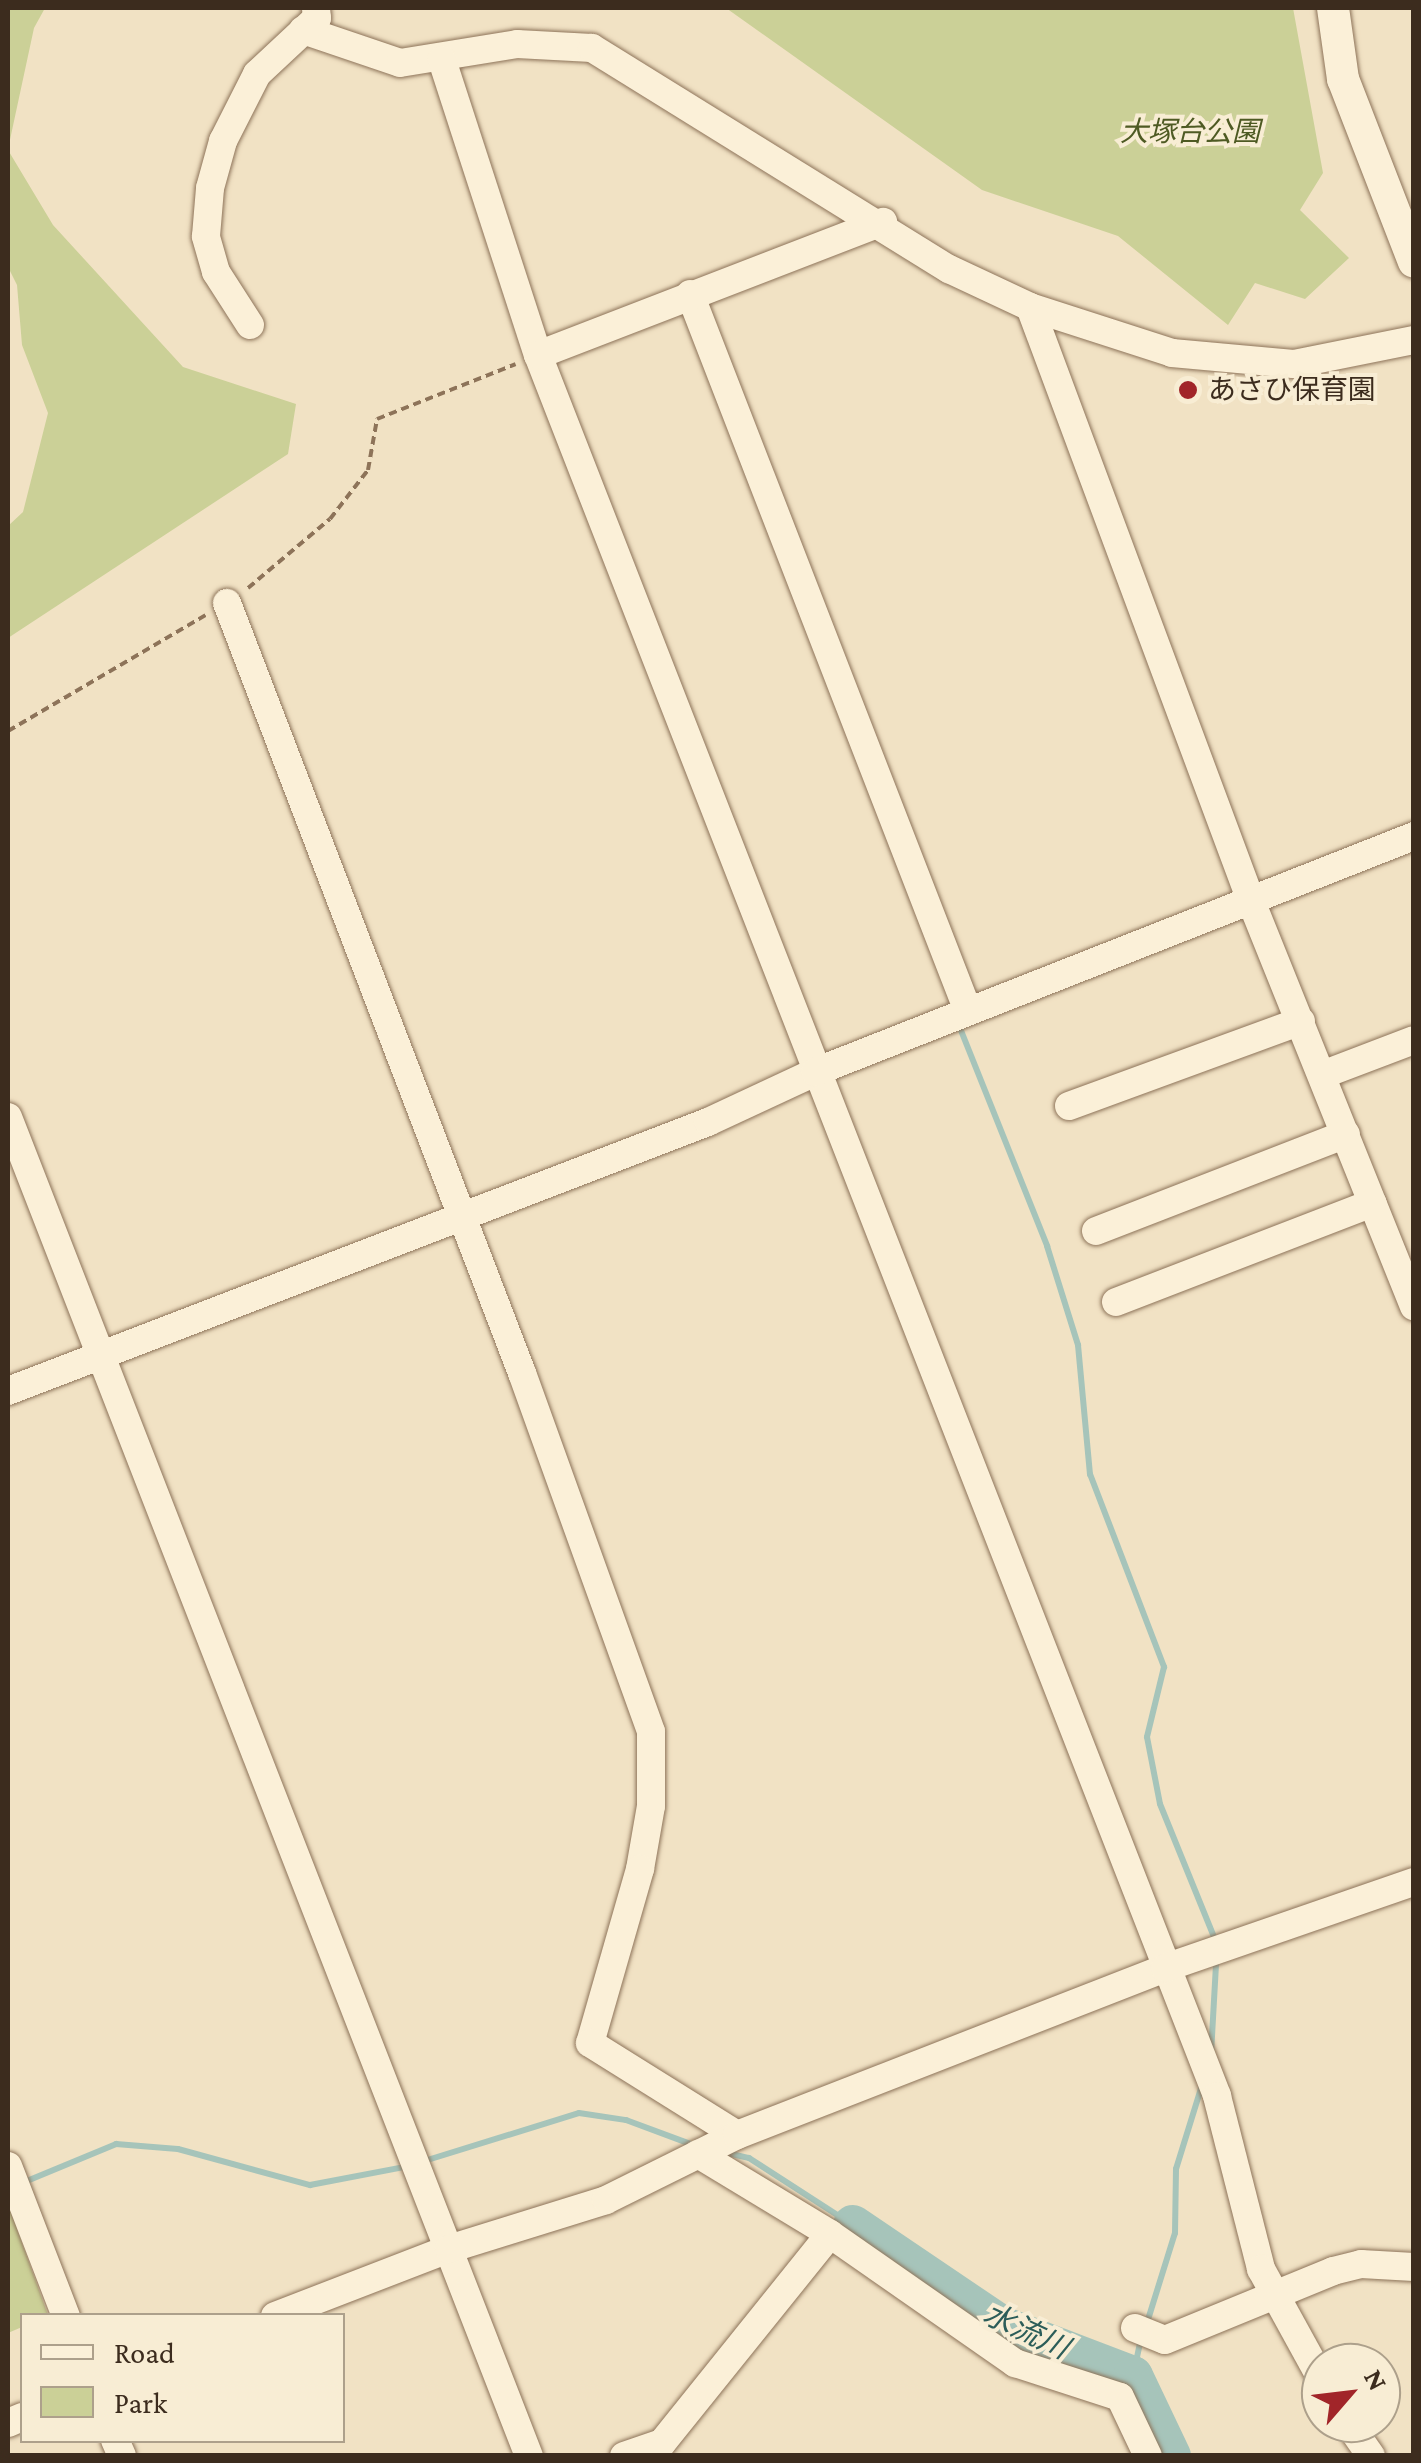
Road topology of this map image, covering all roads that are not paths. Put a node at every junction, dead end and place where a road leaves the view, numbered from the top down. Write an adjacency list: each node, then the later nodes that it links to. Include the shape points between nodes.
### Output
1 (1332, 8): 5 (street, via 1343,78)
2 (310, 19): 3 (street, via 400,63); 9 (street, via 257,74 223,141 210,188 206,236 216,272)
3 (442, 60): 4 (street, via 517,44 592,48 811,186); 11 (street)
4 (883, 222): 7 (street); 8 (street, via 949,269)
5 (1406, 223): 6 (street)
6 (1414, 262)
7 (690, 294): 11 (street); 15 (street)
8 (1030, 307): 10 (street, via 1172,353 1224,362 1320,362); 14 (street)
9 (250, 325)
10 (1414, 340)
11 (538, 355): 18 (street)
12 (227, 603): 24 (street)
13 (1414, 836): 14 (street)
14 (1251, 901): 15 (street); 16 (street)
15 (968, 1011): 18 (street)
16 (1301, 1021): 19 (street); 20 (street)
17 (1414, 1040): 19 (street)
18 (815, 1072): 24 (street, via 708,1122); 31 (street)
19 (1322, 1075): 22 (street)
20 (1069, 1106)
21 (8, 1118): 28 (street)
22 (1346, 1134): 23 (street); 25 (street)
23 (1373, 1202): 26 (street); 27 (street)
24 (462, 1215): 28 (street); 32 (street, via 650,1732 651,1806 640,1868 590,2042)
25 (1096, 1231)
26 (1116, 1302)
27 (1414, 1306)
28 (98, 1358): 29 (street); 36 (street)
29 (8, 1390)
30 (1414, 1882): 31 (street)
31 (1165, 1968): 32 (street); 38 (street, via 1217,2096)
32 (737, 2135): 33 (street)
33 (698, 2154): 35 (street); 36 (street, via 606,2200)
34 (12, 2178): 39 (street)
35 (830, 2234): 44 (street, via 662,2442); 45 (street, via 1016,2363 1120,2396)
36 (449, 2249): 40 (street); 43 (street)
37 (1414, 2268): 38 (street, via 1361,2264)
38 (1274, 2298): 41 (street, via 1165,2340); 42 (street)
39 (65, 2313)
40 (284, 2313)
41 (1135, 2328)
42 (1301, 2344)
43 (529, 2456)
44 (624, 2456)
45 (1148, 2456)

